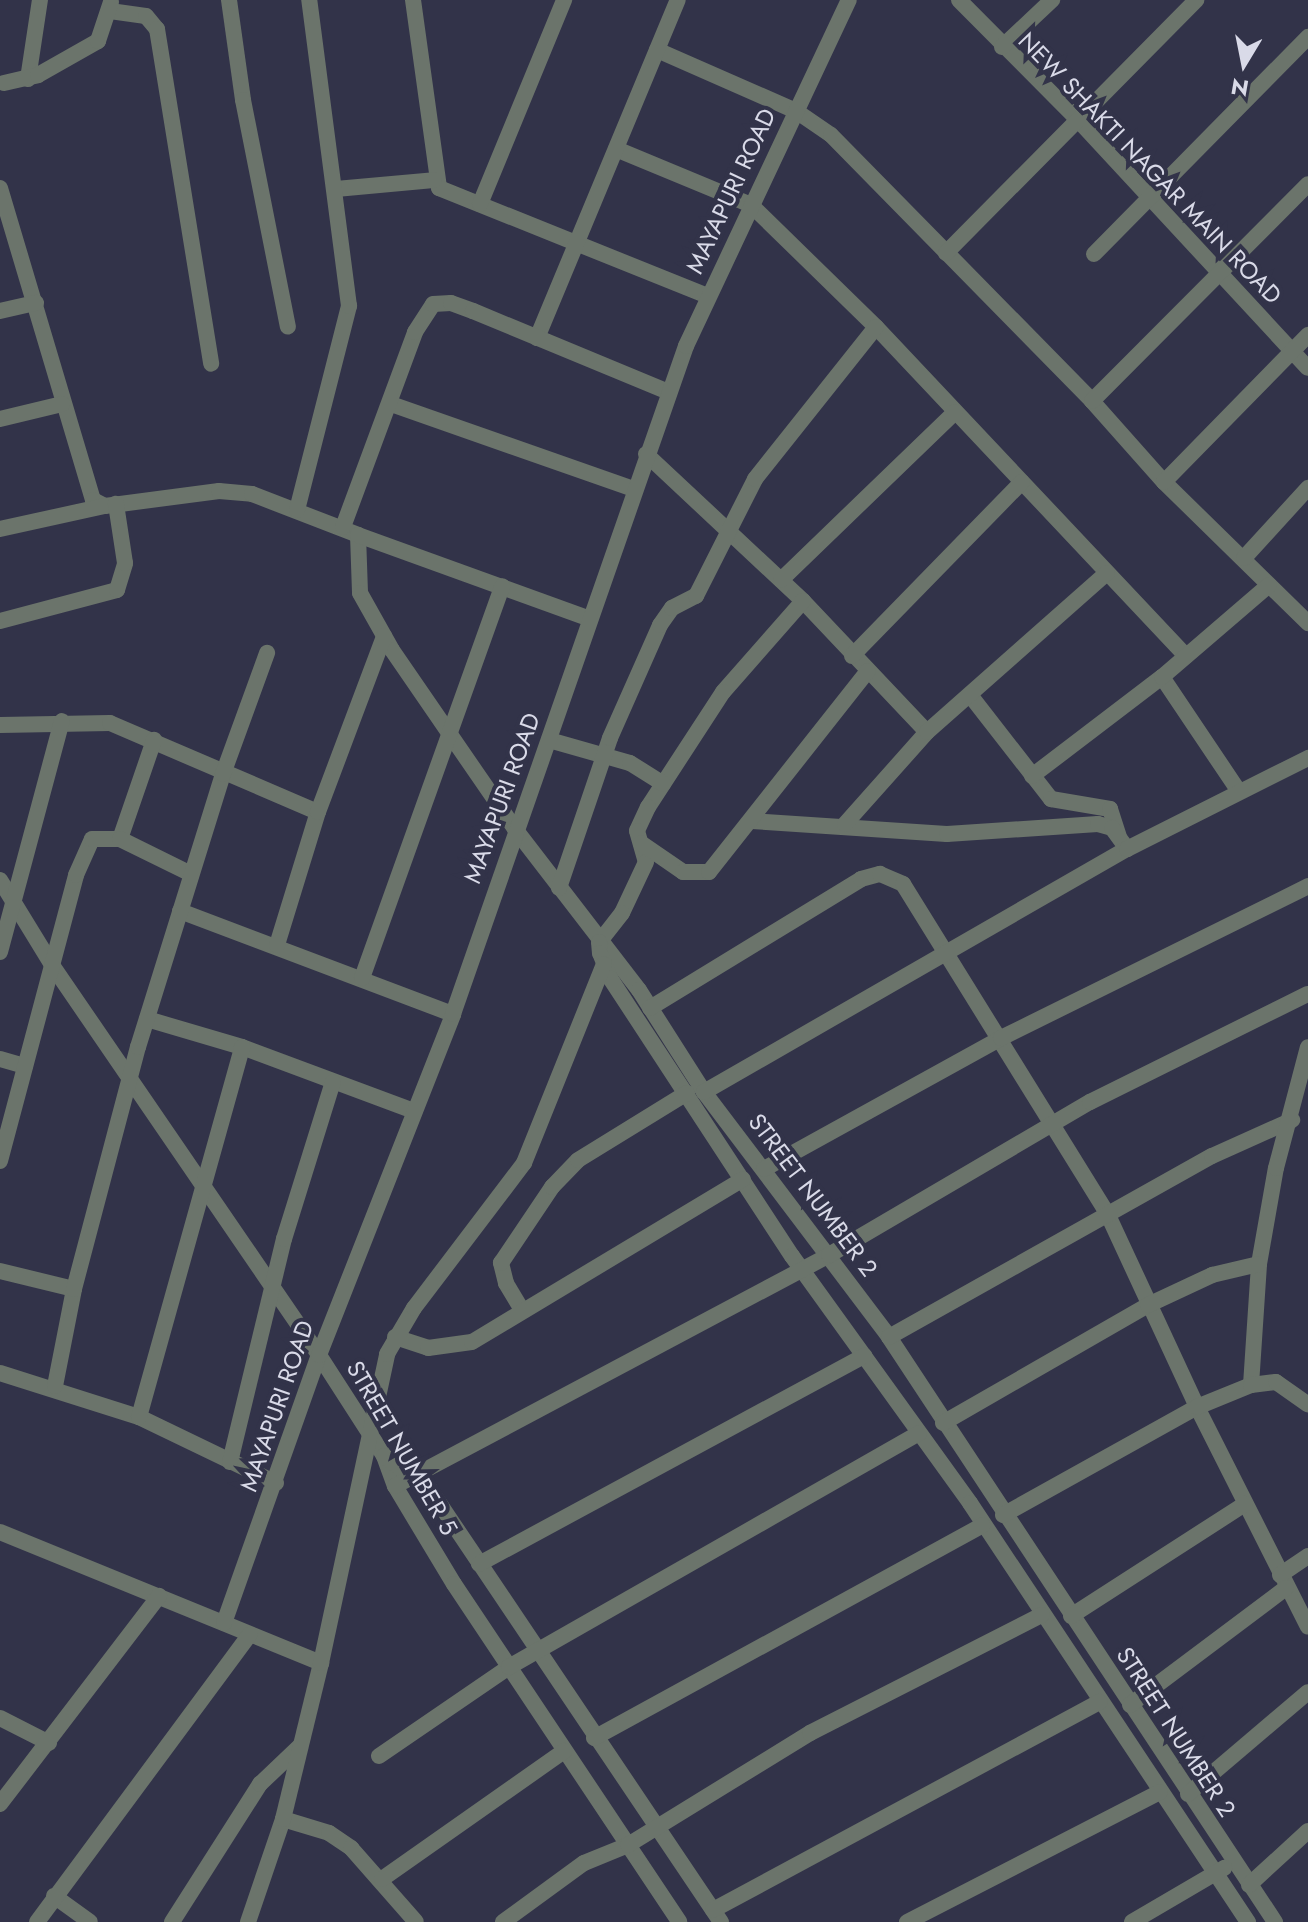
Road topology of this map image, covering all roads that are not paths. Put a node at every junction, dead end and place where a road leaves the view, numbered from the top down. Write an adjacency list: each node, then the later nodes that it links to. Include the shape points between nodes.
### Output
1 (40, 0): 15 (street)
2 (229, 0): 34 (street)
3 (309, 0): 23 (street, via 307,15)
4 (413, 0): 20 (street)
5 (564, 0): 25 (street)
6 (678, 0): 14 (street)
7 (849, 0): 17 (street, MAYAPURI ROAD)
8 (959, 0): 13 (street, NEW SHAKTI NAGAR MAIN ROAD)
9 (1052, 0): 13 (street)
10 (1196, 0): 18 (street)
11 (110, 5): 15 (street, via 98,41); 39 (street, via 146,16 157,29)
12 (1308, 37): 24 (street)
13 (1002, 47): 18 (street, NEW SHAKTI NAGAR MAIN ROAD)
14 (657, 50): 17 (street); 19 (street)
15 (28, 79): 16 (street)
16 (1, 83)
17 (796, 111): 26 (street, MAYAPURI ROAD); 28 (street, via 859,160)
18 (1080, 122): 24 (street, NEW SHAKTI NAGAR MAIN ROAD); 28 (street)
19 (616, 149): 26 (street); 27 (street)
20 (434, 180): 23 (street); 25 (street, via 439,188)
21 (1308, 184): 30 (street)
22 (0, 188): 32 (street)
23 (336, 189): 53 (street, via 349,306)
24 (1149, 198): 29 (street); 30 (street, NEW SHAKTI NAGAR MAIN ROAD)
25 (480, 204): 27 (street)
26 (751, 205): 31 (street, MAYAPURI ROAD); 35 (street)
27 (577, 240): 31 (street); 37 (street)
28 (946, 253): 42 (street)
29 (1094, 254)
30 (1218, 273): 38 (street, NEW SHAKTI NAGAR MAIN ROAD); 42 (street)
31 (708, 296): 41 (street, MAYAPURI ROAD)
32 (36, 303): 33 (street); 43 (street)
33 (0, 311)
34 (288, 327)
35 (876, 327): 45 (street); 56 (street, via 762,470)
36 (1308, 335): 38 (street)
37 (537, 338): 41 (street); 44 (street, via 451,303 433,304 415,332)
38 (1292, 352): 40 (street, NEW SHAKTI NAGAR MAIN ROAD); 49 (street)
39 (211, 364)
40 (1308, 368)
41 (669, 392): 47 (street, MAYAPURI ROAD)
42 (1092, 401): 49 (street)
43 (62, 404): 46 (street); 52 (street, via 89,494)
44 (391, 404): 51 (street); 55 (street)
45 (955, 412): 48 (street); 59 (street)
46 (0, 419)
47 (646, 454): 51 (street, MAYAPURI ROAD); 56 (street)
48 (1022, 482): 58 (street); 68 (street)
49 (1164, 482): 57 (street)
50 (1308, 488): 57 (street)
51 (634, 489): 63 (street, MAYAPURI ROAD)
52 (110, 505): 53 (street, via 219,491 252,494); 54 (street); 64 (street, via 125,563 117,590)
53 (297, 510): 55 (street)
54 (0, 529)
55 (351, 531): 61 (street); 66 (street, STREET NUMBER 2, via 360,593)
56 (727, 532): 59 (street); 79 (street, via 696,596 672,608 660,625)
57 (1244, 558): 60 (street)
58 (1107, 573): 69 (street); 72 (street)
59 (781, 580): 62 (street)
60 (1269, 585): 65 (street); 69 (street)
61 (502, 586): 63 (street); 75 (street)
62 (803, 601): 68 (street); 83 (street, via 723,692)
63 (590, 619): 78 (street, MAYAPURI ROAD)
64 (0, 621)
65 (1308, 623)
66 (384, 636): 75 (street, STREET NUMBER 2); 85 (street)
67 (267, 653): 81 (street)
68 (852, 656): 70 (street)
69 (1186, 656): 71 (street)
70 (868, 671): 76 (street); 86 (street)
71 (1162, 677): 82 (street); 84 (street)
72 (970, 695): 76 (street); 82 (street)
73 (62, 721): 74 (street); 77 (street, via 110,723); 96 (street)
74 (0, 725)
75 (448, 730): 88 (street, STREET NUMBER 2); 104 (street)
76 (927, 732): 87 (street)
77 (154, 740): 81 (street); 89 (street)
78 (549, 740): 79 (street); 88 (street, MAYAPURI ROAD)
79 (603, 756): 83 (street, via 643,769); 95 (street)
80 (1308, 758): 84 (street)
81 (223, 774): 85 (street); 92 (street)
82 (1032, 776): 91 (street, via 1055,802 1110,809)
83 (663, 784): 90 (street, via 641,819)
84 (1238, 790): 91 (street)
85 (318, 812): 99 (street)
86 (752, 821): 87 (street); 90 (street, via 703,875 683,872)
87 (845, 824): 91 (street, via 977,835 1098,824)
88 (515, 829): 95 (street, STREET NUMBER 2); 107 (street, MAYAPURI ROAD)
89 (120, 839): 92 (street); 103 (street, via 98,836 85,851)
90 (640, 842): 98 (street, via 646,862 638,884)
91 (1123, 842): 100 (street)
92 (191, 874): 97 (street)
93 (0, 880): 96 (street, STREET NUMBER 5)
94 (1308, 886): 109 (street)
95 (559, 888): 98 (street, STREET NUMBER 2)
96 (14, 902): 101 (street); 103 (street, STREET NUMBER 5)
97 (180, 911): 99 (street); 108 (street)
98 (599, 942): 102 (street); 106 (street, STREET NUMBER 2)
99 (277, 945): 104 (street)
100 (945, 950): 106 (street, via 903,884 880,874 861,879); 109 (street); 116 (street)
101 (0, 952)
102 (604, 964): 116 (street); 134 (street, via 524,1163)
103 (52, 965): 113 (street); 114 (street, STREET NUMBER 5)
104 (362, 978): 107 (street)
105 (1308, 994): 119 (street)
106 (650, 1008): 116 (street, STREET NUMBER 2)
107 (453, 1014): 117 (street, MAYAPURI ROAD)
108 (147, 1019): 110 (street); 114 (street)
109 (1001, 1038): 119 (street); 122 (street)
110 (242, 1047): 115 (street); 124 (street)
111 (1307, 1058): 118 (street)
112 (0, 1059): 113 (street)
113 (25, 1066): 121 (street)
114 (130, 1079): 124 (street, STREET NUMBER 5); 131 (street)
115 (333, 1082): 117 (street); 130 (street)
116 (696, 1092): 122 (street, STREET NUMBER 2); 123 (street); 133 (street, via 578,1160 552,1187 501,1263)
117 (414, 1111): 136 (street, MAYAPURI ROAD)
118 (1292, 1120): 120 (street); 125 (street, via 1212,1156); 127 (street, via 1276,1168)
119 (1052, 1124): 125 (street); 126 (street)
120 (1308, 1131)
121 (0, 1161)
122 (764, 1169): 126 (street, STREET NUMBER 2)
123 (743, 1179): 128 (street); 133 (street)
124 (204, 1187): 130 (street, STREET NUMBER 5); 143 (street)
125 (1108, 1215): 132 (street); 135 (street)
126 (829, 1255): 128 (street); 135 (street, STREET NUMBER 2)
127 (1259, 1264): 132 (street, via 1212,1275); 139 (street)
128 (802, 1270): 137 (street); 149 (street)
129 (0, 1271): 131 (street)
130 (272, 1288): 136 (street, STREET NUMBER 5); 148 (street)
131 (74, 1289): 140 (street)
132 (1148, 1305): 142 (street); 144 (street)
133 (522, 1310): 134 (street, via 456,1348 428,1348)
134 (395, 1337): 146 (street, via 379,1383)
135 (889, 1337): 144 (street, STREET NUMBER 2)
136 (319, 1355): 146 (street, STREET NUMBER 5); 150 (street, MAYAPURI ROAD)
137 (864, 1356): 145 (street); 157 (street)
138 (0, 1373): 140 (street)
139 (1251, 1385): 141 (street, via 1276,1382); 142 (street)
140 (55, 1386): 143 (street)
141 (1308, 1404)
142 (1197, 1407): 152 (street); 153 (street)
143 (139, 1417): 148 (street)
144 (943, 1423): 153 (street, STREET NUMBER 2)
145 (919, 1433): 154 (street); 165 (street)
146 (370, 1434): 147 (street, STREET NUMBER 5); 166 (street)
147 (384, 1456): 149 (street); 151 (street, STREET NUMBER 5)
148 (230, 1462): 150 (street)
149 (418, 1476): 151 (street); 157 (street)
150 (276, 1483): 162 (street, MAYAPURI ROAD)
151 (395, 1486): 167 (street, STREET NUMBER 5)
152 (1245, 1504): 158 (street); 161 (street)
153 (1003, 1515): 161 (street, STREET NUMBER 2)
154 (983, 1525): 160 (street); 172 (street)
155 (0, 1532): 159 (street)
156 (1308, 1556): 158 (street)
157 (479, 1564): 165 (street)
158 (1283, 1581): 163 (street); 170 (street)
159 (159, 1596): 162 (street); 173 (street)
160 (1042, 1615): 169 (street); 181 (street, via 810,1733)
161 (1071, 1616): 170 (street, STREET NUMBER 2)
162 (224, 1623): 164 (street)
163 (1308, 1627)
164 (249, 1635): 166 (street); 188 (street)
165 (537, 1652): 167 (street); 172 (street)
166 (321, 1663): 174 (street)
167 (509, 1667): 175 (street, STREET NUMBER 5); 176 (street)
168 (1308, 1692): 178 (street)
169 (1100, 1702): 177 (street); 189 (street)
170 (1130, 1705): 178 (street, STREET NUMBER 2)
171 (0, 1718): 173 (street)
172 (594, 1738): 181 (street)
173 (49, 1743): 179 (street)
174 (300, 1746): 180 (street); 192 (street, via 260,1784)
175 (564, 1751): 183 (street, STREET NUMBER 5); 186 (street)
176 (379, 1756)
177 (1160, 1792): 185 (street); 197 (street)
178 (1188, 1794): 184 (street, STREET NUMBER 2)
179 (0, 1804)
180 (283, 1819): 186 (street, via 329,1833); 193 (street)
181 (656, 1827): 183 (street); 189 (street)
182 (1308, 1831): 187 (street)
183 (628, 1845): 195 (street, via 584,1863); 196 (street, STREET NUMBER 5)
184 (1233, 1861): 185 (street); 187 (street, STREET NUMBER 2)
185 (1216, 1874): 198 (street); 199 (street)
186 (382, 1879): 194 (street)
187 (1249, 1885): 200 (street, STREET NUMBER 2)
188 (54, 1896): 190 (street); 191 (street)
189 (717, 1916)
190 (37, 1922)
191 (90, 1922)
192 (172, 1922)
193 (248, 1922)
194 (416, 1922)
195 (503, 1922)
196 (679, 1922)
197 (907, 1922)
198 (1132, 1922)
199 (1248, 1922)
200 (1275, 1922)

